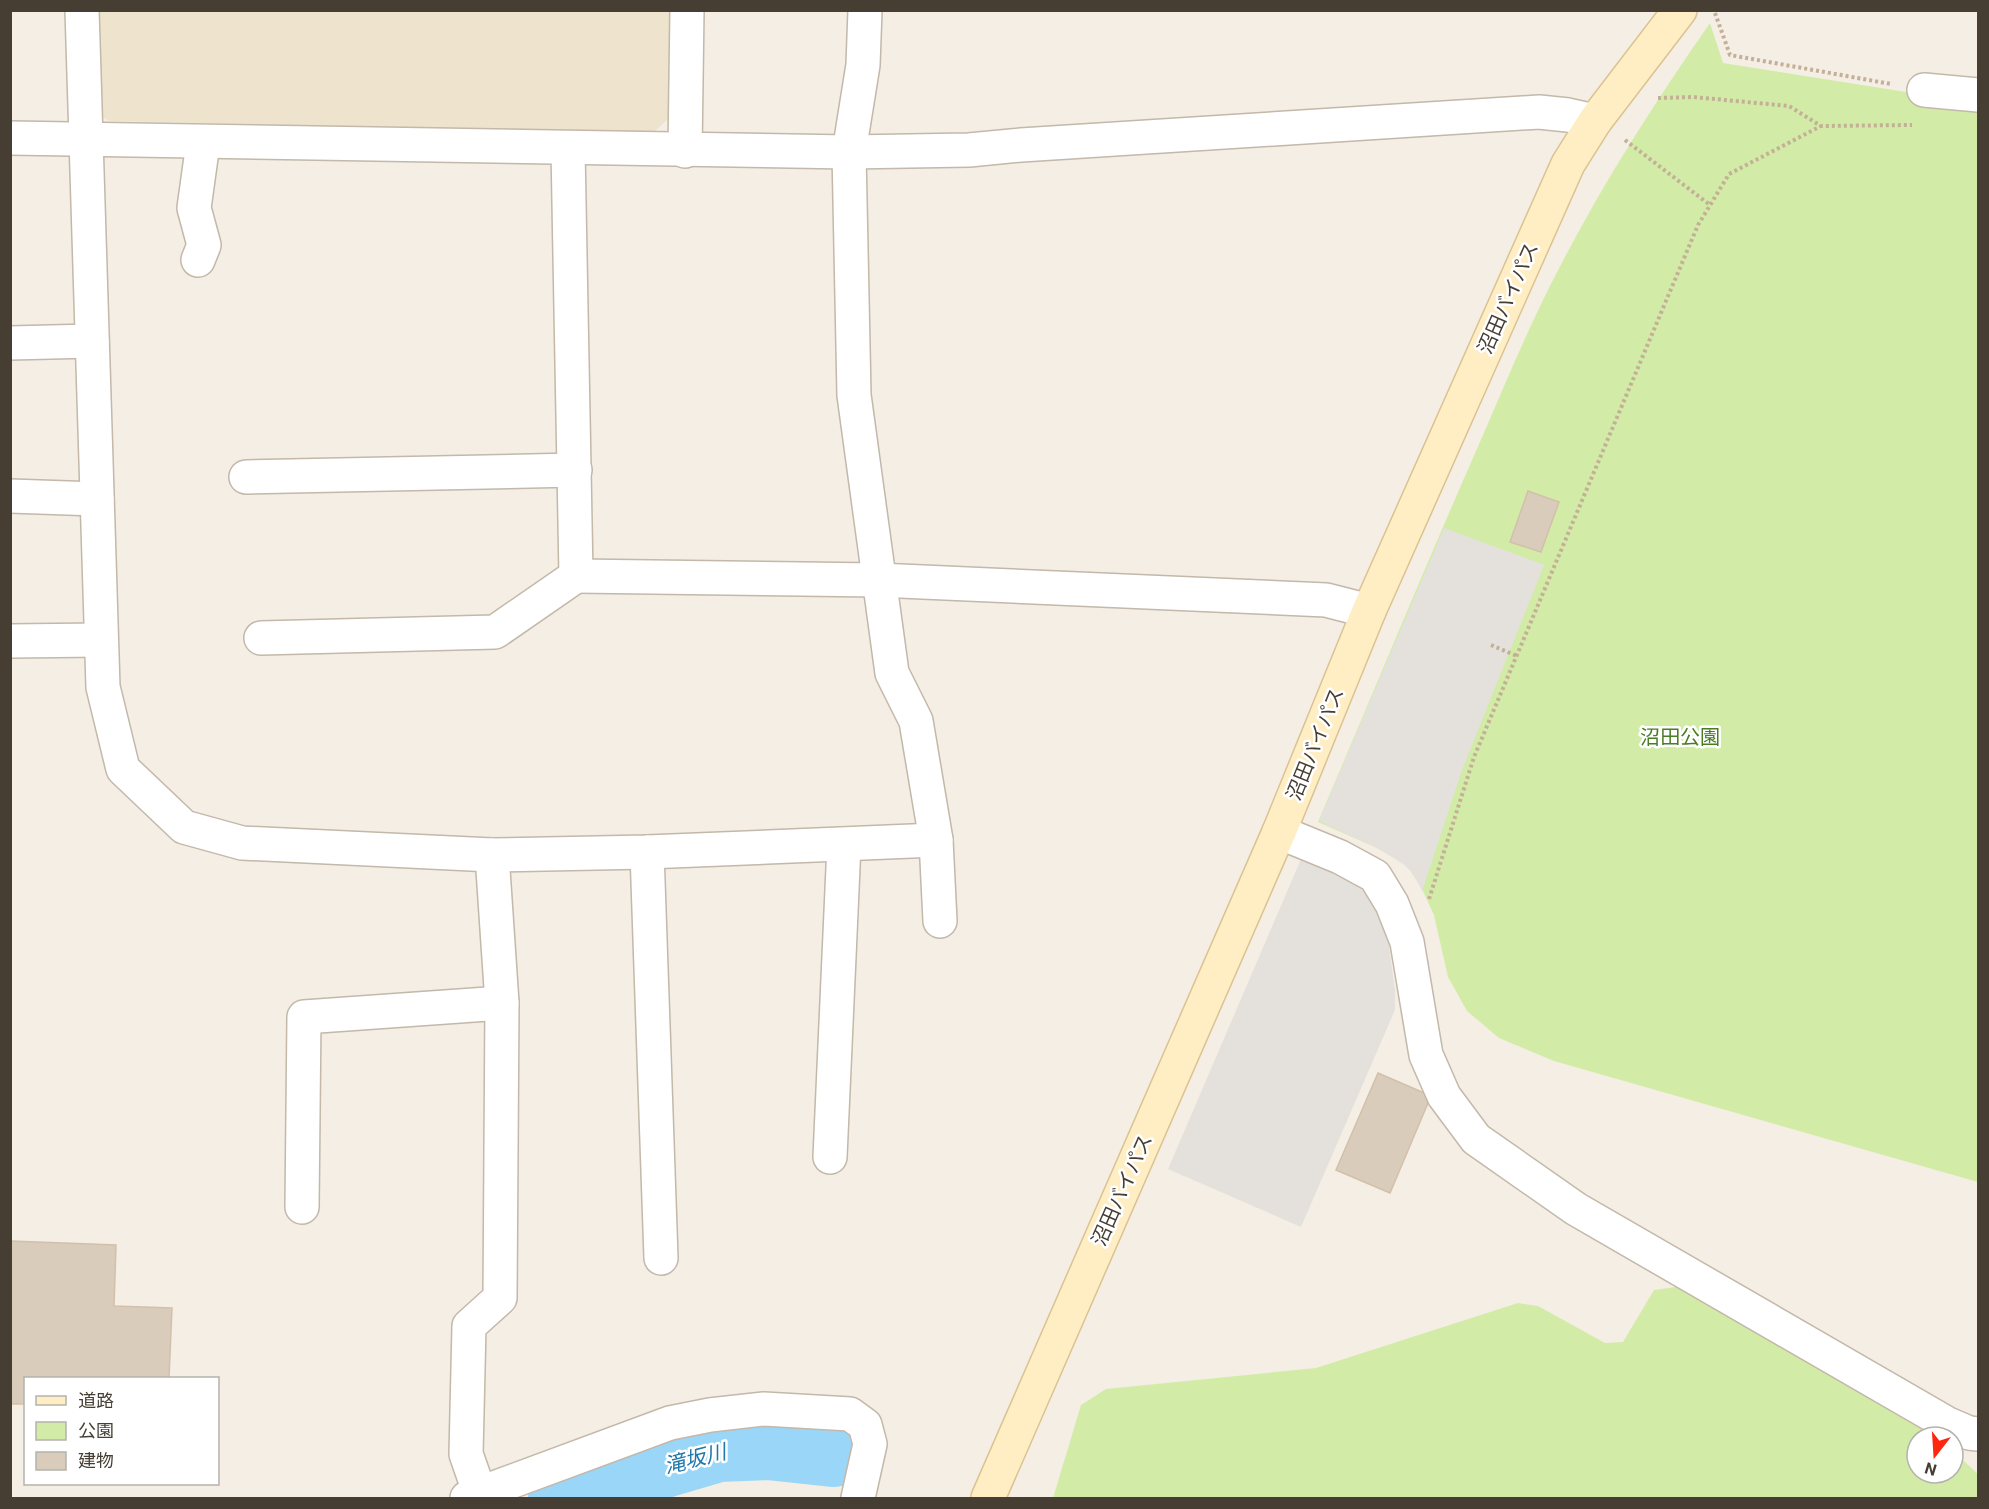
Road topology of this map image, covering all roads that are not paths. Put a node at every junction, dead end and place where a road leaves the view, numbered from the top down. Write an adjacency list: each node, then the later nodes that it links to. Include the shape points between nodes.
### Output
1 (82, 10): 9 (street)
2 (687, 10): 12 (street)
3 (865, 10): 13 (street, via 862,65)
4 (1680, 10): 7 (street, 沼田バイパス)
5 (1924, 90): 6 (street)
6 (1978, 94)
7 (1595, 121): 13 (street, via 1539,112 969,150); 23 (street, 沼田バイパス, via 1568,165)
8 (10, 138): 9 (street)
9 (86, 141): 10 (street); 15 (street)
10 (203, 143): 11 (street); 14 (street, via 194,208 204,245)
11 (568, 149): 12 (street); 17 (street)
12 (685, 151): 13 (street)
13 (849, 152): 22 (street, via 855,395)
14 (198, 260)
15 (92, 341): 16 (street); 20 (street)
16 (10, 343)
17 (575, 470): 18 (street); 21 (street)
18 (246, 477)
19 (10, 496): 20 (street)
20 (97, 499): 25 (street)
21 (576, 576): 22 (street); 24 (street, via 495,632)
22 (878, 580): 23 (street, via 1326,600); 28 (street, via 892,673 916,721)
23 (1369, 610): 27 (street, 沼田バイパス)
24 (261, 638)
25 (102, 640): 26 (street); 31 (street, via 103,687 123,768 184,827 242,843)
26 (10, 641)
27 (1279, 832): 37 (street, via 1340,856 1375,876 1392,904 1407,942 1426,1055 1444,1096 1476,1139 1576,1209 1948,1424); 40 (street, 沼田バイパス)
28 (936, 840): 29 (street); 32 (street)
29 (844, 845): 30 (street); 34 (street)
30 (647, 852): 31 (street); 36 (street)
31 (492, 855): 33 (street)
32 (939, 921)
33 (502, 1003): 35 (street, via 304,1017); 38 (street, via 500,1298 469,1326 466,1454)
34 (830, 1157)
35 (302, 1207)
36 (661, 1258)
37 (1978, 1434)
38 (473, 1496): 39 (street, via 670,1423 764,1409 850,1414 865,1425 870,1444)
39 (858, 1498)
40 (988, 1498)

